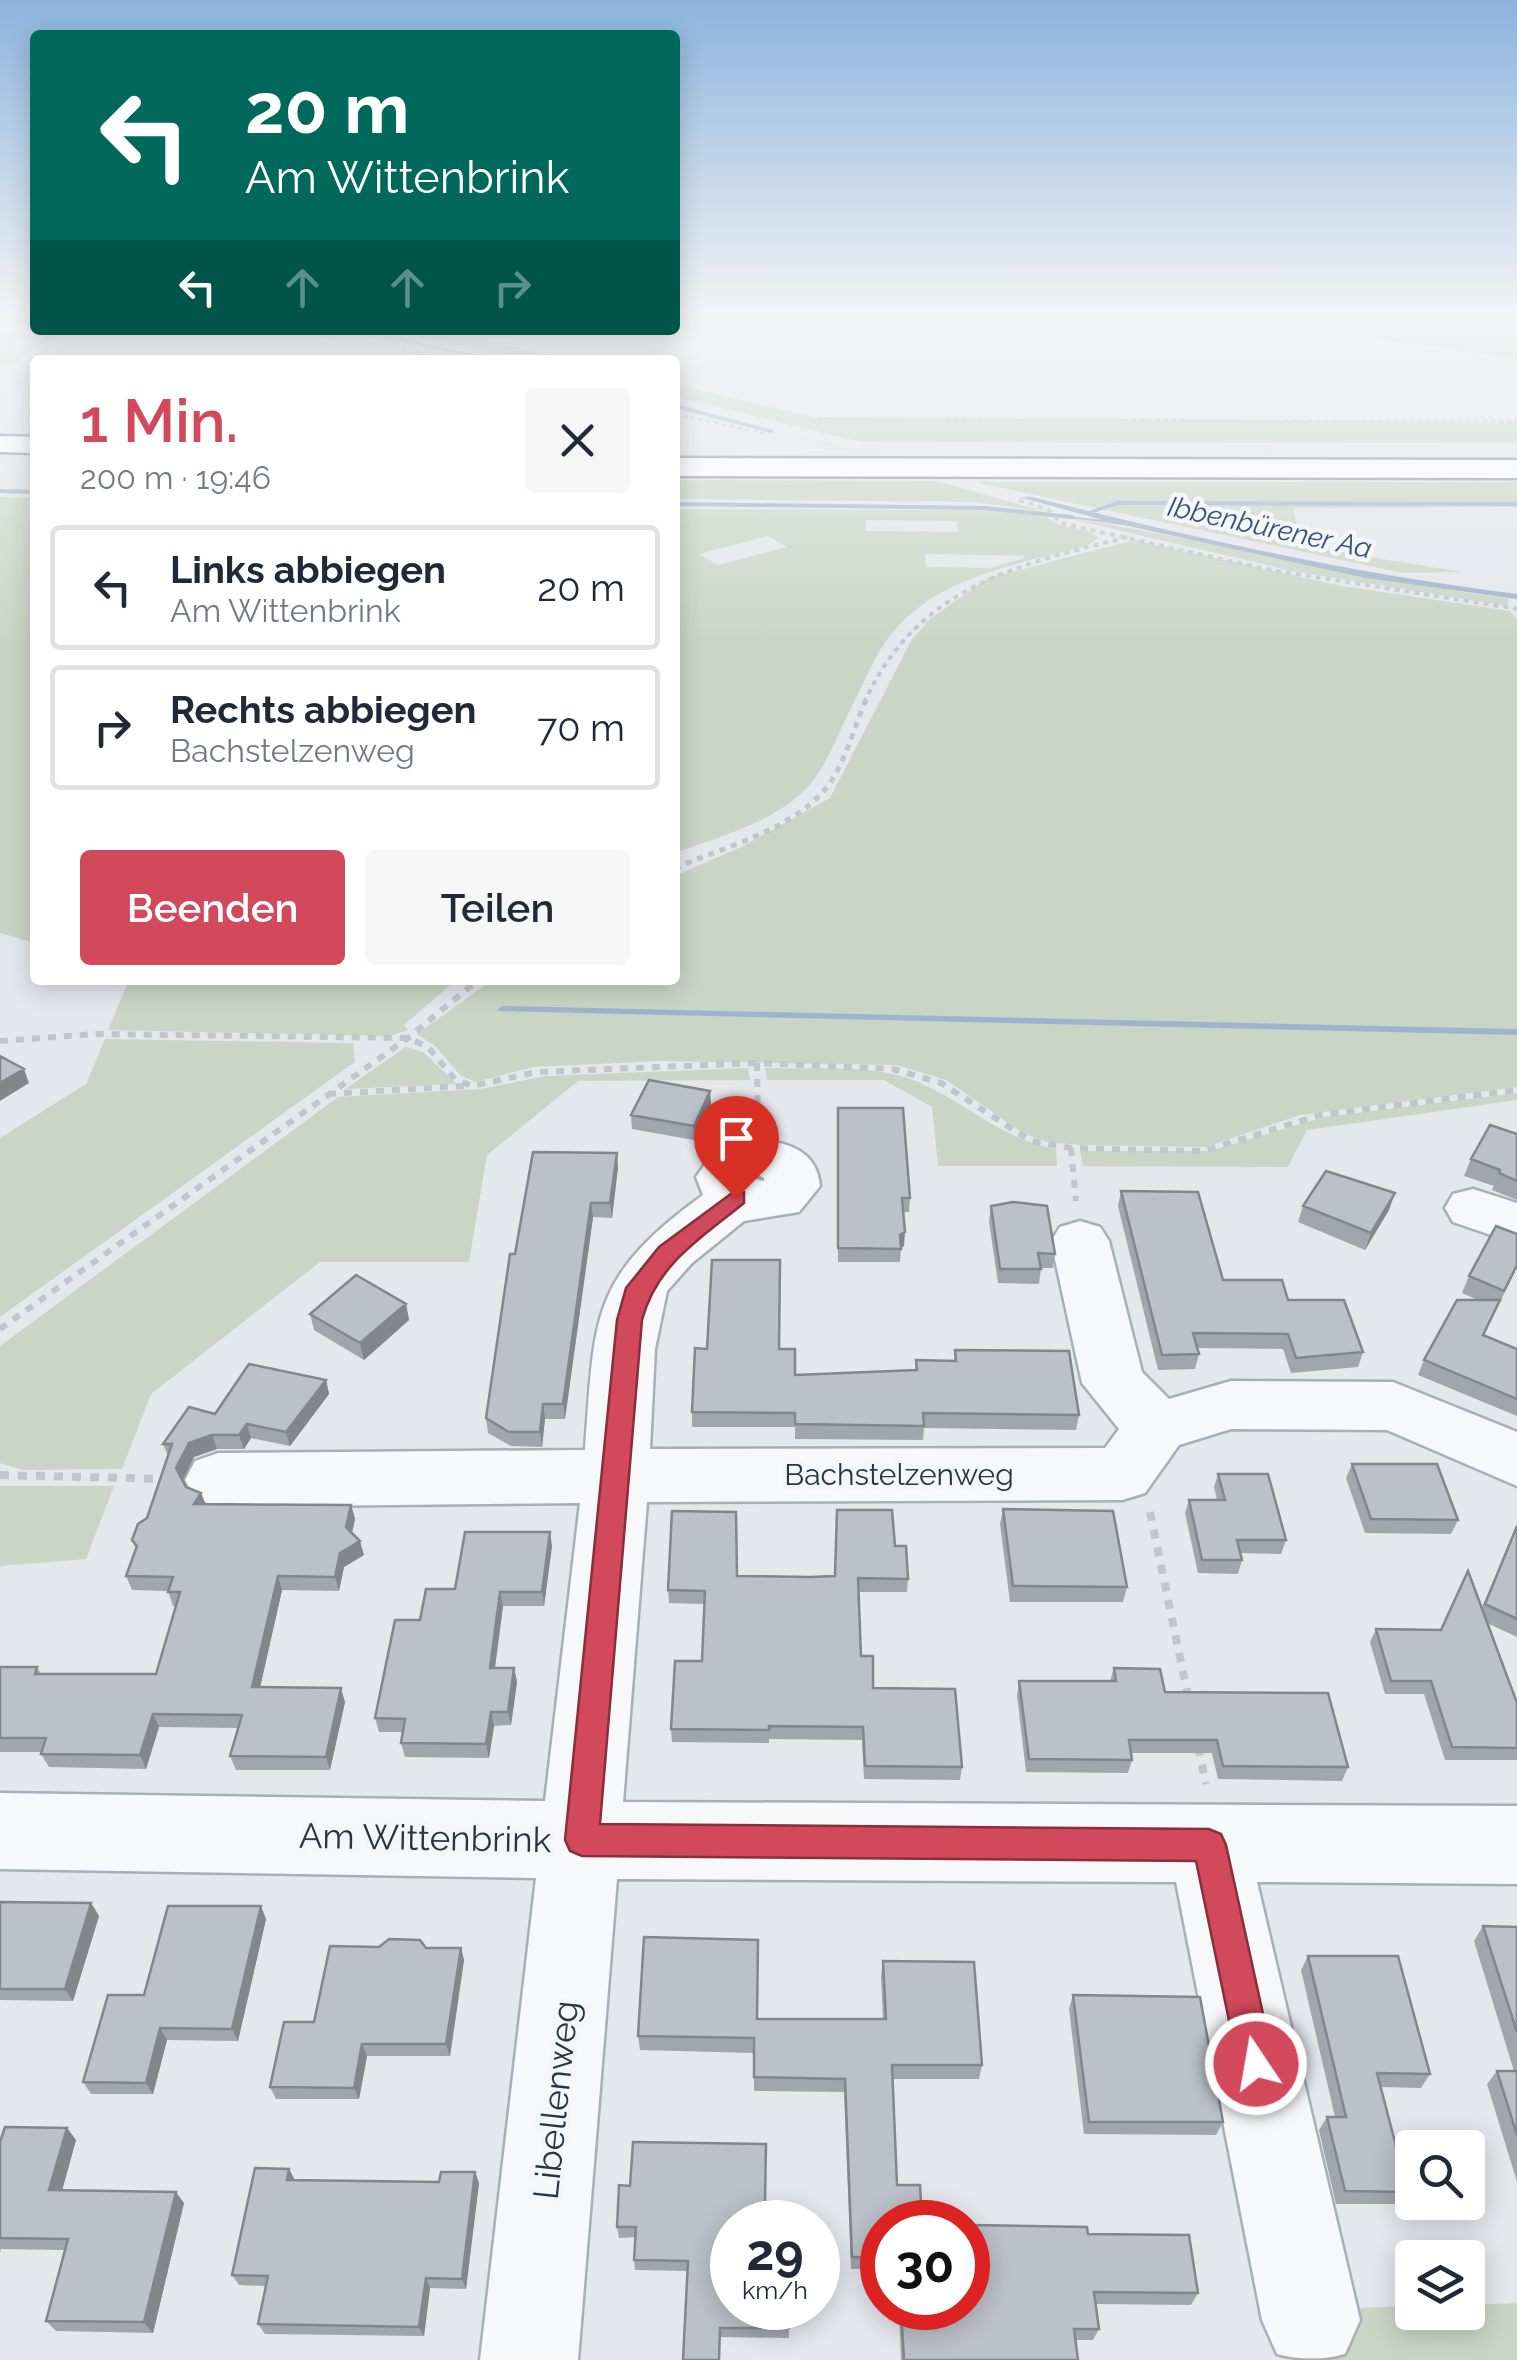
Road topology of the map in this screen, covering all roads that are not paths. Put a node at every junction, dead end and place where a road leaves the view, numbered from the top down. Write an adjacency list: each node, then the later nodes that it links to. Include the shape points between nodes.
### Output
1 (0, 444): 2 (highway)
2 (30, 444)
3 (680, 454): 4 (highway)
4 (1517, 454)
5 (0, 458): 6 (highway)
6 (30, 458)
7 (680, 467): 8 (highway)
8 (1517, 468)
9 (747, 1177): 13 (street, via 638,1288)
10 (1080, 1241): 11 (street, via 1112,1383)
11 (1140, 1451): 12 (street, Bachstelzenweg, via 1231,1404 1392,1406); 13 (street, Bachstelzenweg)
12 (1517, 1460)
13 (616, 1476): 14 (street, Bachstelzenweg); 16 (street)
14 (218, 1480)
15 (0, 1831): 16 (street, Am Wittenbrink)
16 (582, 1840): 17 (street, Am Wittenbrink); 20 (street, Libellenweg)
17 (1209, 1845): 18 (street, Am Wittenbrink); 19 (street)
18 (1517, 1845)
19 (1311, 2320)
20 (529, 2360)

